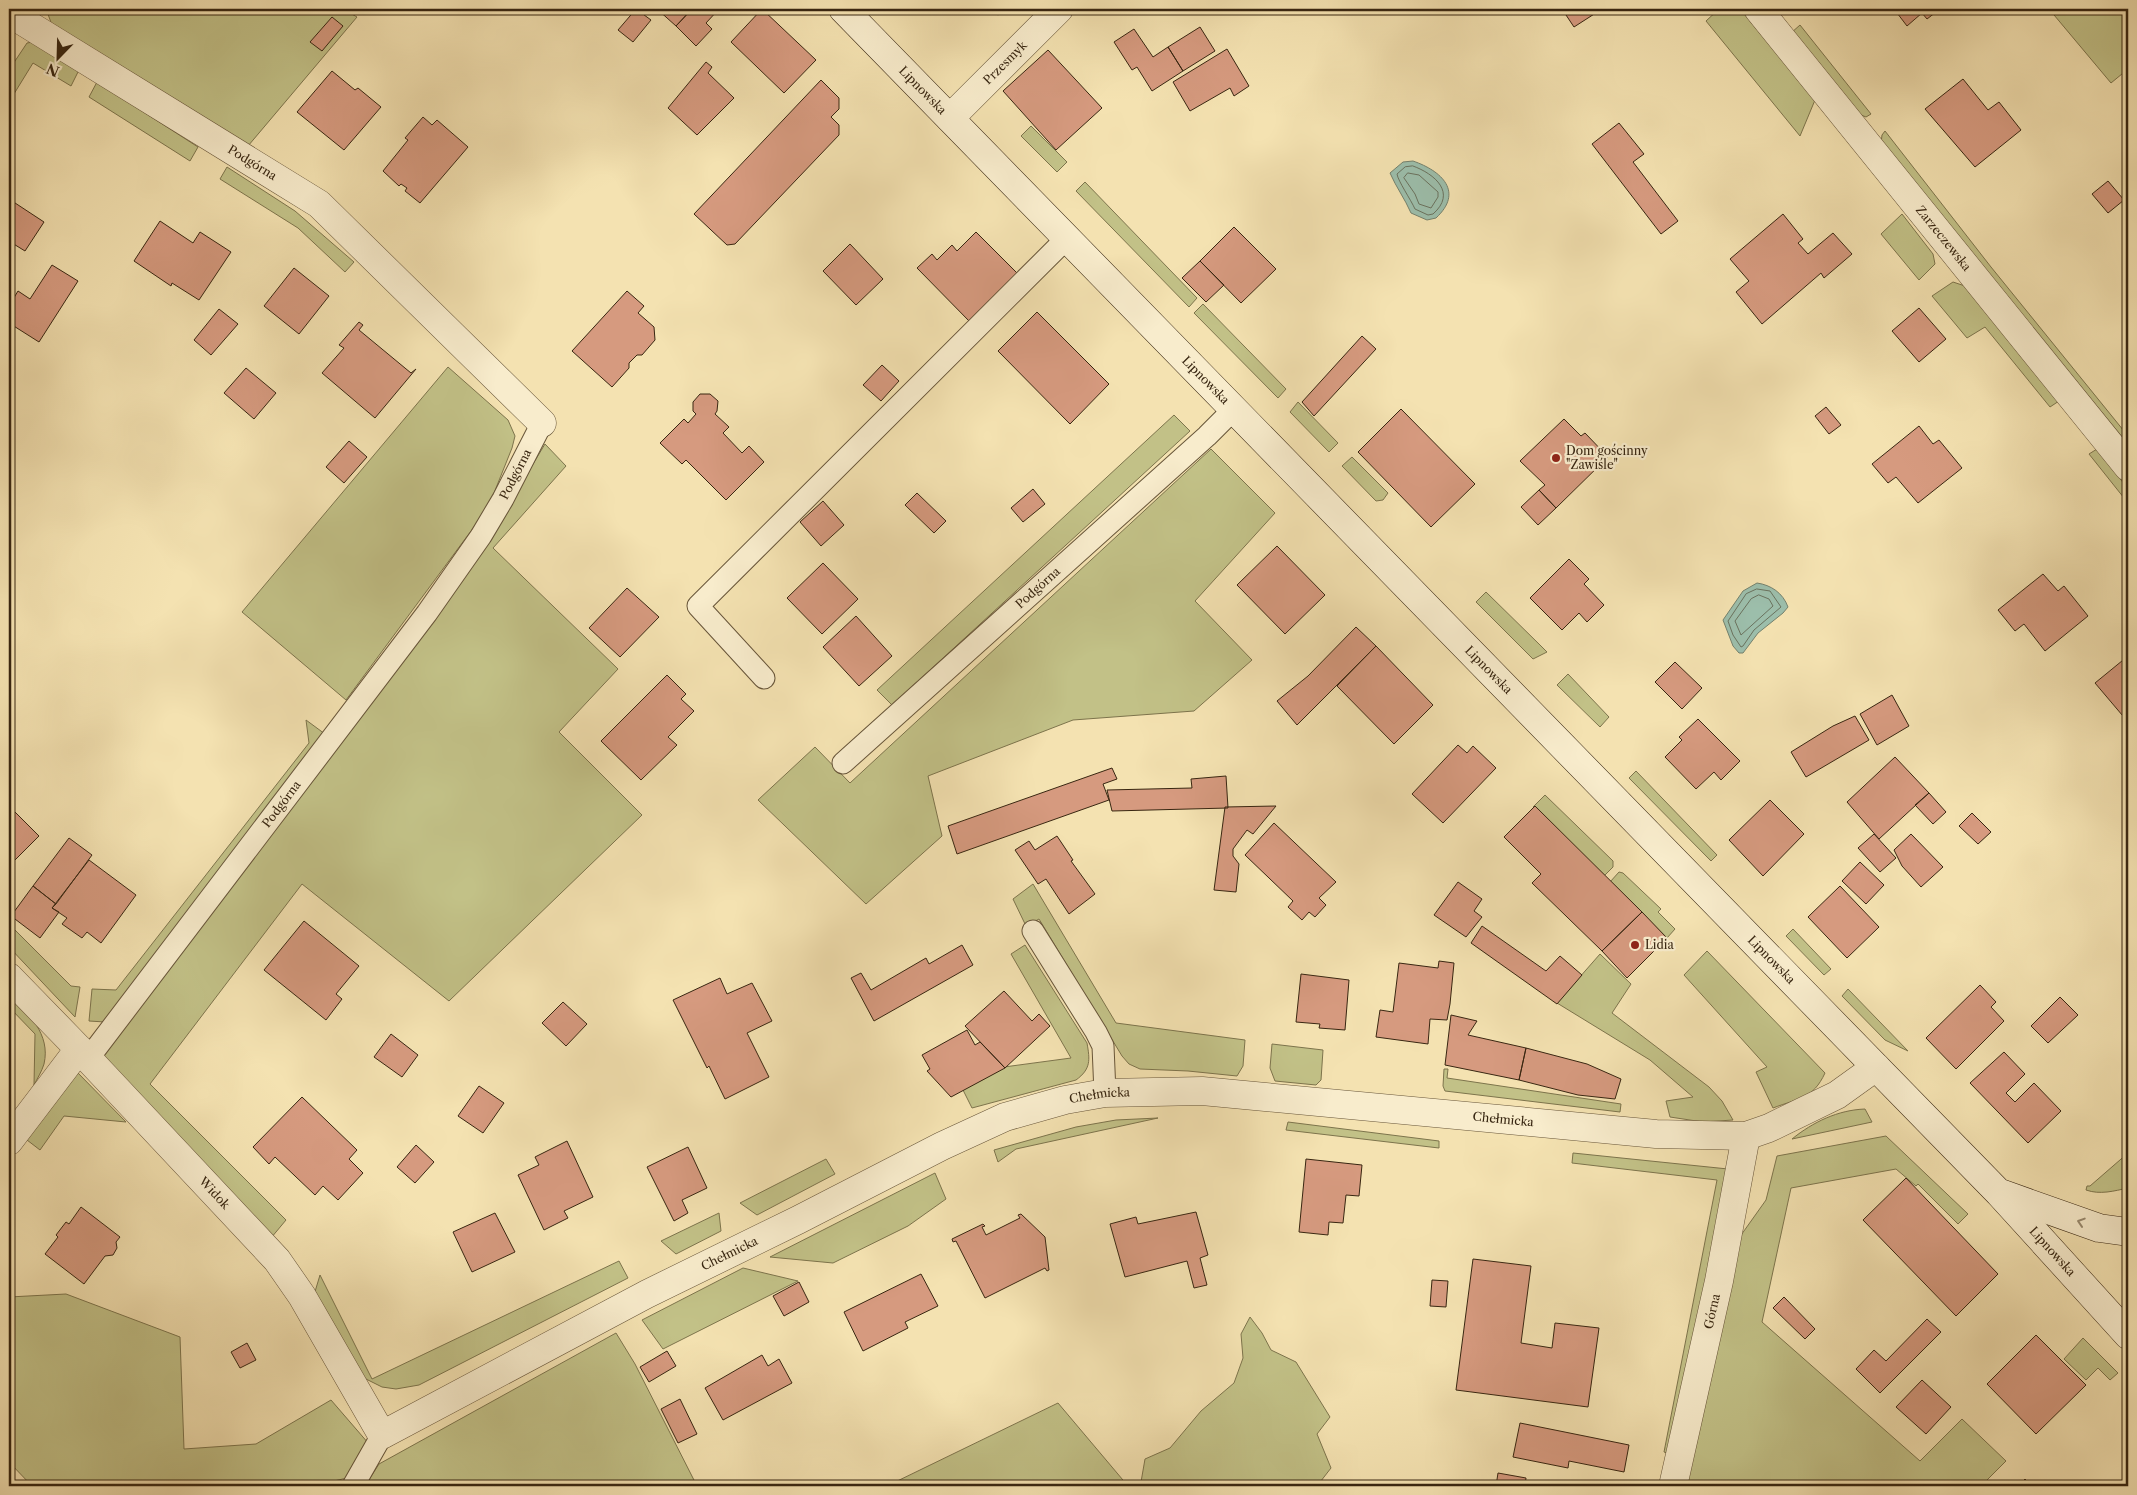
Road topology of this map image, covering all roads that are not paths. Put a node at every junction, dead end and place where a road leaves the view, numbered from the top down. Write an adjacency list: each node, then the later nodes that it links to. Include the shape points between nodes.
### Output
1 (843, 9): 5 (street, Lipnowska)
2 (1059, 9): 5 (street, Przesmyk)
3 (1758, 9): 9 (street, Zarzeczewska)
4 (17, 20): 8 (street, Podgórna, via 319,204)
5 (950, 118): 6 (street, Lipnowska)
6 (1067, 238): 7 (street, Lipnowska); 10 (lane, via 698,606)
7 (1233, 410): 11 (lane, Podgórna); 15 (street, Lipnowska)
8 (542, 423): 14 (lane, Podgórna, via 481,536 427,612)
9 (2128, 468)
10 (764, 678)
11 (843, 763)
12 (1033, 931): 16 (lane, via 1103,1046)
13 (9, 978): 14 (street, Widok)
14 (84, 1054): 18 (street); 22 (street, Widok, via 277,1260 302,1296)
15 (1876, 1067): 17 (street, Chełmicka, via 1837,1095); 19 (street, Lipnowska)
16 (1105, 1092): 17 (street, Chełmicka, via 1202,1091 1656,1134); 22 (street, Chełmicka, via 1005,1117 942,1146 647,1294)
17 (1746, 1136): 24 (street, Górna, via 1719,1281)
18 (9, 1141)
19 (1999, 1193): 20 (street, one-way to 19, via 2099,1228); 21 (street, Lipnowska)
20 (2128, 1232)
21 (2126, 1321)
22 (382, 1435): 23 (lane)
23 (353, 1486)
24 (1673, 1486)

